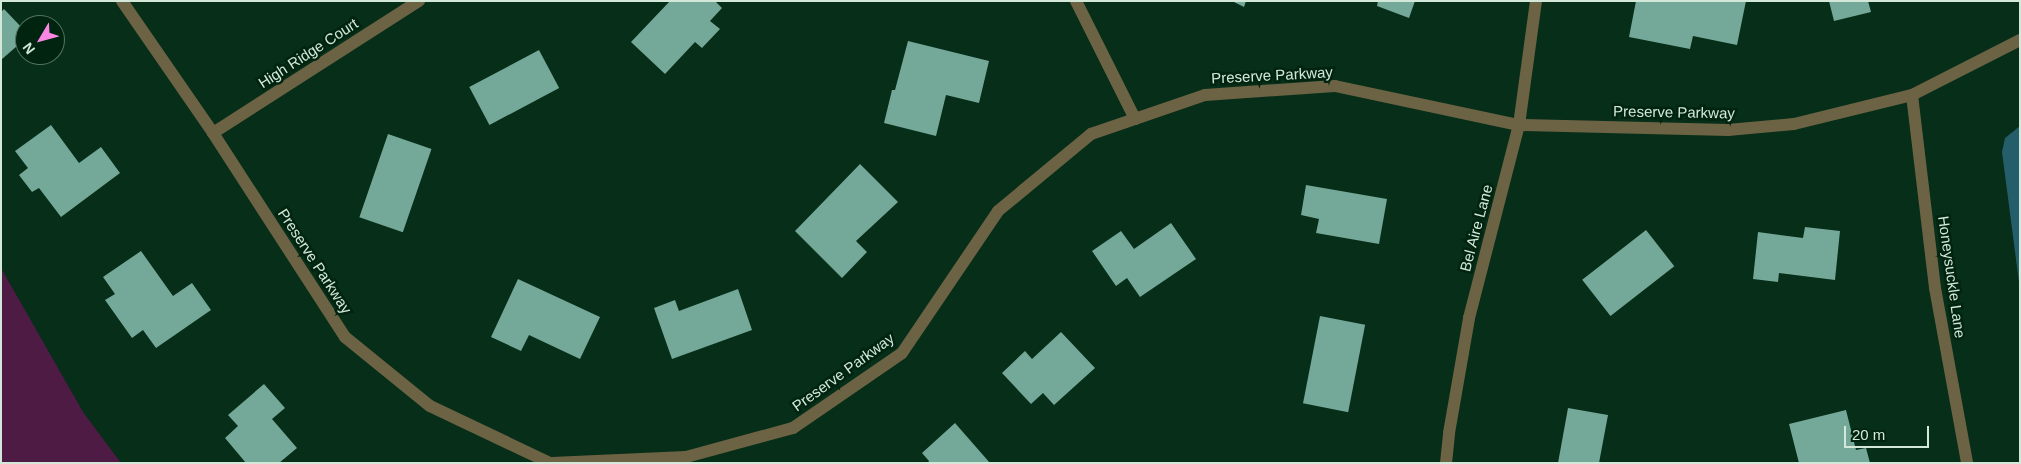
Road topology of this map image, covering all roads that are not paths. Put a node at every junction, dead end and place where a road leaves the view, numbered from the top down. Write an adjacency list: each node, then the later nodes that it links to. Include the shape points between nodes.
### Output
1 (122, 1): 9 (street, Preserve Parkway)
2 (419, 1): 9 (street, High Ridge Court)
3 (1076, 1): 7 (street)
4 (1536, 1): 8 (street, Bel Aire Lane)
5 (2020, 40): 6 (street, Preserve Parkway)
6 (1912, 95): 8 (street, Preserve Parkway, via 1794,124 1728,130); 12 (street, Honeysuckle Lane, via 1935,288)
7 (1135, 119): 8 (street, Preserve Parkway, via 1205,95 1334,86); 10 (street, Preserve Parkway, via 1090,134 998,211 902,353 793,428 686,457)
8 (1518, 125): 11 (street, Bel Aire Lane, via 1469,318)
9 (213, 133): 10 (street, Preserve Parkway, via 345,337 430,406)
10 (551, 463)
11 (1446, 463)
12 (1967, 463)

